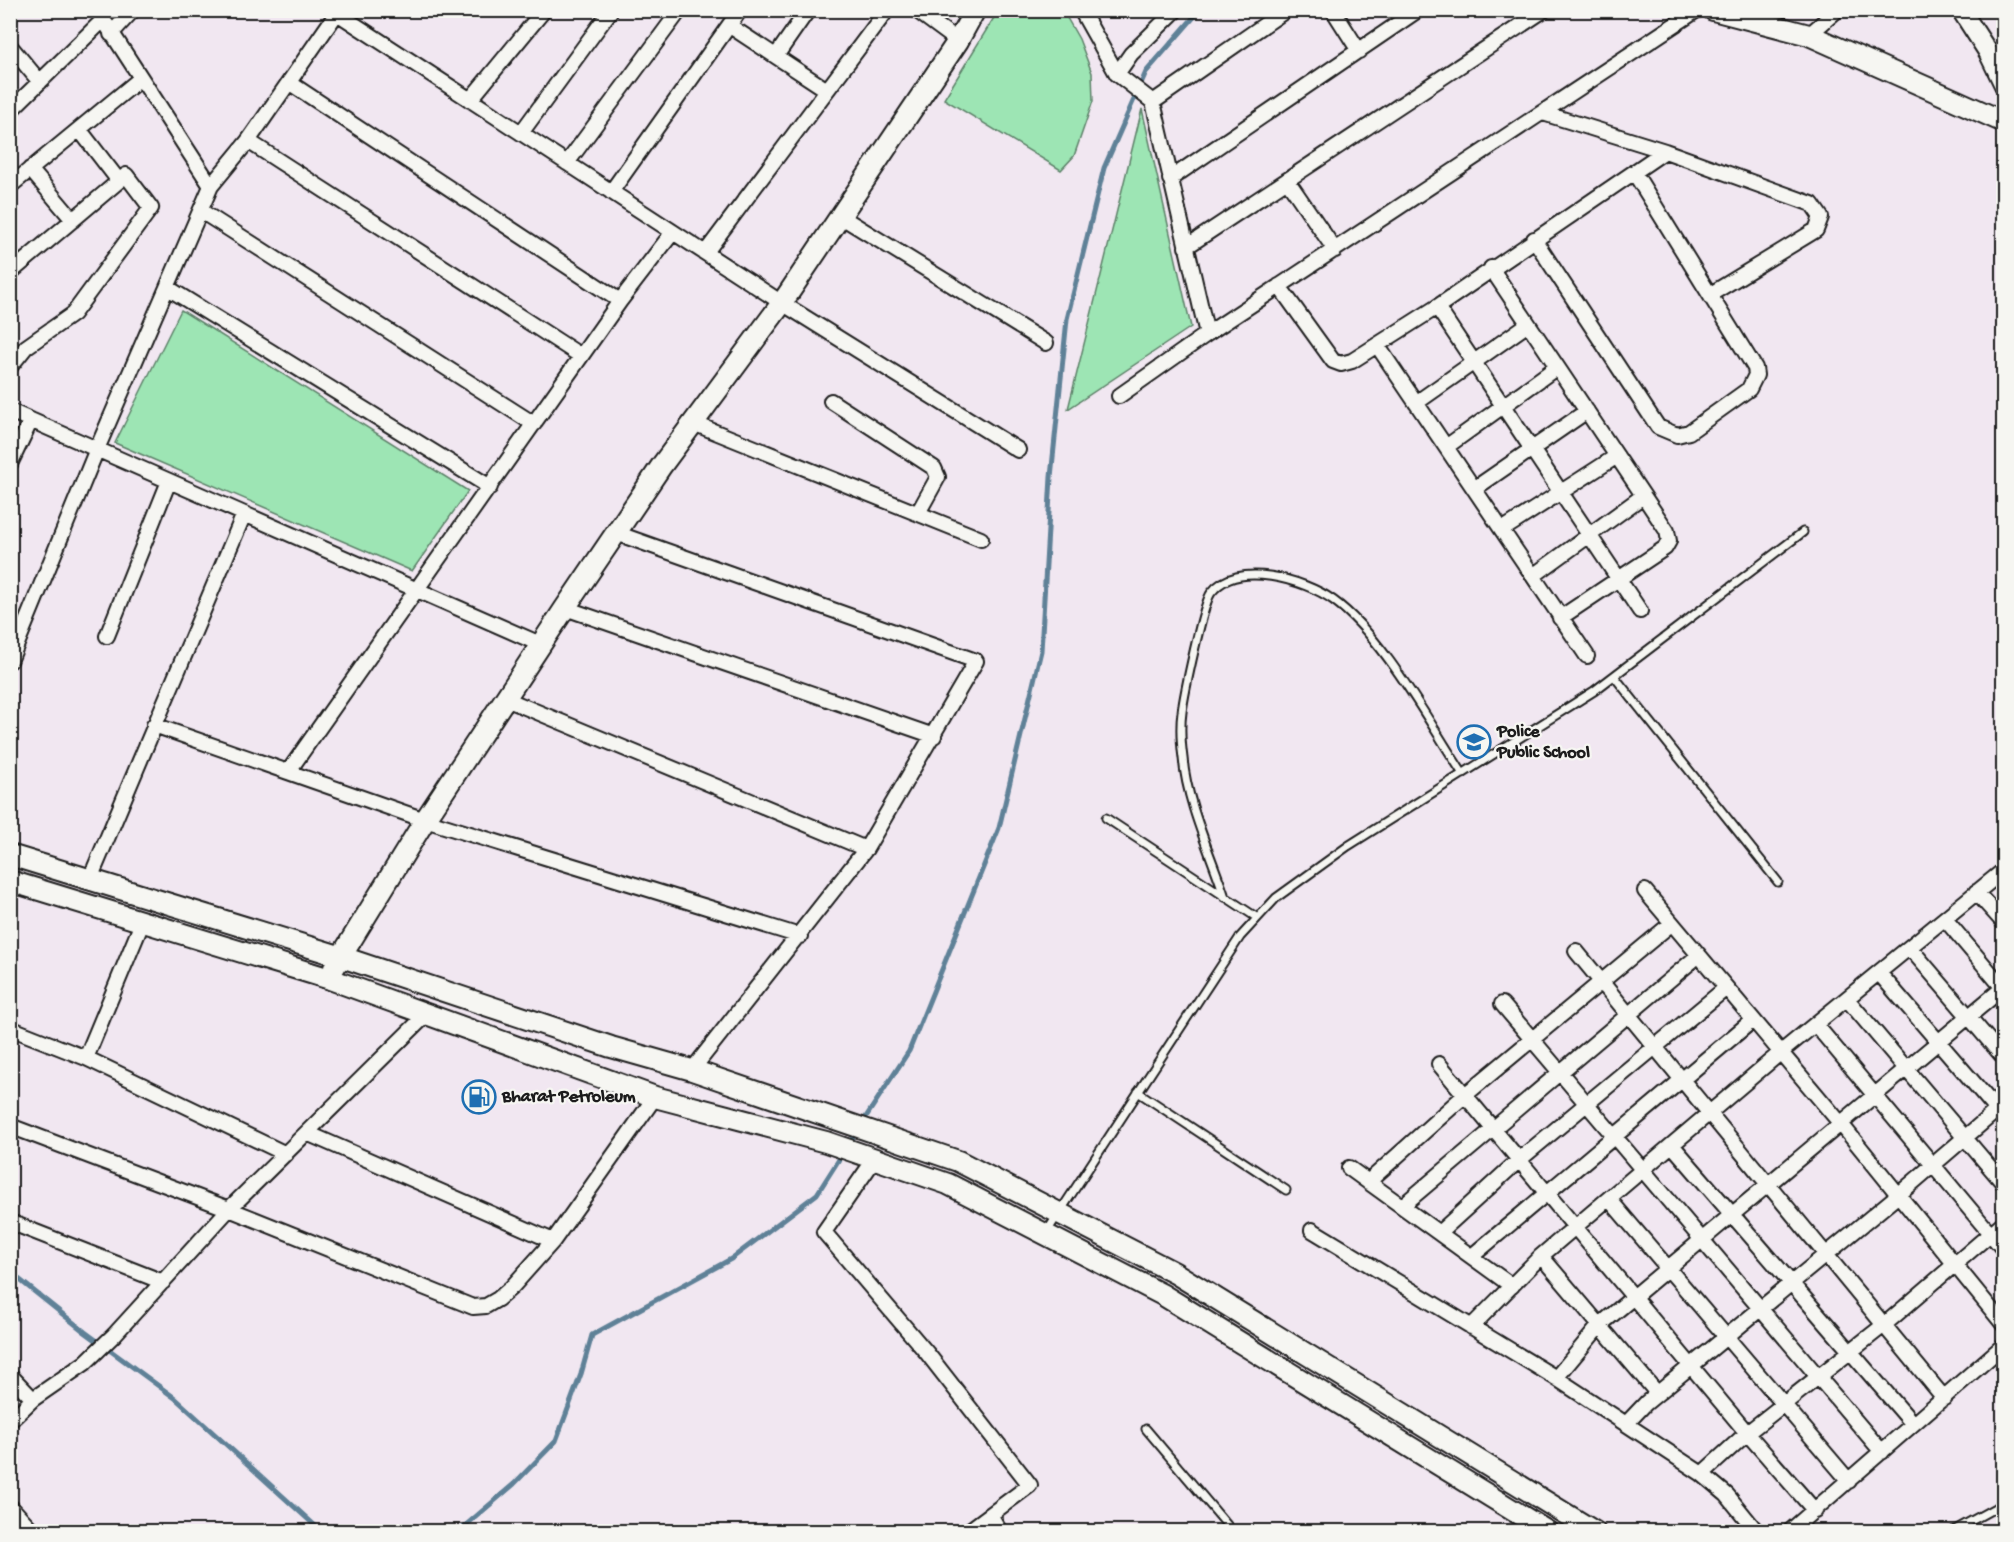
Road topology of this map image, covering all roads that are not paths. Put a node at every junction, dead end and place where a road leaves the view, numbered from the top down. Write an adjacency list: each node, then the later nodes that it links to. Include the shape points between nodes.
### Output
1 (133, 10): 23 (street)
2 (544, 10): 36 (street)
3 (611, 10): 41 (street)
4 (680, 10): 44 (street)
5 (740, 10): 22 (street)
6 (808, 10): 28 (street)
7 (887, 10): 34 (street)
8 (916, 10): 25 (street)
9 (975, 10): 25 (main road)
10 (1082, 10): 29 (street)
11 (1176, 10): 29 (street, via 1131,54)
12 (1286, 10): 35 (street)
13 (1333, 10): 27 (street)
14 (1418, 10): 27 (street)
15 (1544, 10): 49 (street)
16 (1698, 10): 38 (street)
17 (1713, 10): 24 (main road)
18 (1837, 10): 24 (street)
19 (1961, 10): 33 (street)
20 (338, 12): 32 (street); 36 (street)
21 (99, 16): 23 (street); 31 (street)
22 (730, 26): 28 (street); 52 (street)
23 (111, 34): 30 (street)
24 (1809, 35): 39 (main road)
25 (958, 40): 54 (main road)
26 (10, 46): 31 (street)
27 (1359, 51): 47 (street)
28 (776, 56): 34 (street)
29 (1117, 74): 35 (street)
30 (140, 79): 40 (street); 51 (street)
31 (40, 82): 37 (street)
32 (291, 83): 42 (street); 66 (street)
33 (2004, 85)
34 (827, 90): 60 (street)
35 (1143, 95): 47 (street)
36 (470, 100): 41 (street)
37 (10, 111)
38 (1543, 113): 43 (street); 59 (street)
39 (2004, 122)
40 (79, 129): 45 (street); 48 (street)
41 (521, 133): 44 (street)
42 (248, 141): 51 (street); 73 (street)
43 (1665, 151): 46 (street); 65 (street, via 1812,204 1821,217 1816,230)
44 (567, 163): 52 (street)
45 (30, 170): 50 (street); 55 (street)
46 (1634, 172): 57 (street); 65 (street)
47 (1170, 179): 58 (street)
48 (119, 180): 55 (street); 75 (street, via 126,175 151,208 73,314 26,347)
49 (1287, 180): 58 (street); 59 (street)
50 (10, 186)
51 (211, 186): 53 (street)
52 (611, 192): 56 (street)
53 (201, 211): 64 (street); 85 (street)
54 (840, 216): 67 (main road); 71 (street)
55 (73, 220): 62 (street)
56 (673, 232): 60 (street); 66 (street)
57 (1534, 239): 61 (street); 65 (street, via 1658,428 1669,434 1689,432 1749,388 1756,375)
58 (1186, 247): 70 (street)
59 (1335, 250): 63 (street)
60 (706, 252): 67 (street)
61 (1491, 268): 68 (street); 69 (street)
62 (10, 273)
63 (1279, 286): 70 (street); 72 (street, via 1333,361 1352,361)
64 (168, 288): 87 (street); 93 (street)
65 (1711, 294)
66 (620, 301): 73 (street)
67 (782, 303): 84 (main road); 88 (street)
68 (1437, 307): 72 (street); 74 (street)
69 (1528, 324): 74 (street); 76 (street)
70 (1207, 334): 77 (street)
71 (1046, 343)
72 (1377, 345): 79 (street)
73 (581, 356): 85 (street)
74 (1474, 362): 79 (street); 80 (street)
75 (10, 367)
76 (1557, 367): 80 (street); 82 (street)
77 (1119, 396)
78 (831, 401): 97 (street, via 934,468 938,477)
79 (1416, 403): 86 (street)
80 (1503, 406): 86 (street); 89 (street)
81 (10, 411): 83 (street)
82 (1587, 411): 89 (street); 90 (street)
83 (31, 420): 87 (street); 91 (street)
84 (693, 423): 97 (street); 101 (main road)
85 (534, 424): 93 (street)
86 (1446, 447): 94 (street)
87 (97, 449): 92 (street); 113 (street)
88 (1018, 450)
89 (1532, 450): 94 (street); 95 (street)
90 (1617, 456): 95 (street); 96 (street)
91 (10, 464)
92 (169, 481): 98 (street); 110 (street)
93 (490, 487): 106 (street)
94 (1474, 489): 99 (street)
95 (1561, 492): 99 (street); 102 (street)
96 (1643, 496): 102 (street); 105 (street, via 1667,531 1668,541 1665,548)
97 (918, 513): 103 (street)
98 (244, 514): 106 (street); 116 (street)
99 (1502, 530): 104 (street)
100 (1803, 532): 114 (lane)
101 (616, 533): 107 (main road); 117 (street, via 976,661)
102 (1589, 536): 104 (street); 105 (street)
103 (981, 539)
104 (1533, 576): 109 (street)
105 (1619, 579): 108 (street); 109 (street)
106 (418, 590): 111 (street); 118 (street)
107 (565, 608): 111 (main road); 117 (street)
108 (1640, 611)
109 (1560, 618): 112 (street)
110 (107, 636)
111 (540, 644): 115 (main road)
112 (1587, 656)
113 (10, 661)
114 (1614, 676): 119 (lane); 127 (lane)
115 (506, 699): 121 (main road); 122 (street)
116 (154, 725): 118 (street); 125 (street)
117 (934, 736): 122 (street)
118 (288, 772): 121 (street)
119 (1463, 774): 130 (lane, via 1388,660 1333,599 1282,577 1259,575 1221,584 1207,600 1182,712 1183,758 1190,793); 131 (lane, via 1348,846)
120 (1106, 818): 130 (lane)
121 (425, 820): 136 (street); 140 (main road)
122 (866, 849): 136 (street)
123 (10, 855): 125 (main road)
124 (2004, 870): 129 (street)
125 (90, 879): 140 (main road)
126 (10, 881): 133 (main road)
127 (1778, 882)
128 (1645, 891): 134 (street)
129 (1976, 892): 132 (street); 135 (street)
130 (1225, 897): 131 (lane)
131 (1256, 917): 165 (lane)
132 (1945, 919): 137 (street); 145 (street)
133 (142, 922): 142 (main road); 158 (street)
134 (1671, 923): 139 (street); 143 (street)
135 (2004, 924)
136 (800, 936): 162 (street)
137 (1910, 948): 141 (street); 150 (street)
138 (1576, 951): 143 (street)
139 (1699, 955): 144 (street); 149 (street)
140 (339, 956): 142 (main road); 162 (main road, via 611,1047)
141 (1880, 973): 146 (street); 155 (street)
142 (330, 979): 148 (main road)
143 (1601, 982): 149 (street); 154 (street)
144 (1726, 988): 151 (street); 156 (street)
145 (2003, 988): 150 (street)
146 (1847, 999): 152 (street); 161 (street)
147 (1502, 1004): 154 (street)
148 (428, 1013): 168 (main road); 175 (street)
149 (1628, 1014): 156 (street); 163 (street)
150 (1969, 1016): 155 (street); 159 (street)
151 (1753, 1020): 157 (street); 164 (street)
152 (1816, 1024): 157 (street); 167 (street)
153 (10, 1028): 158 (street)
154 (1532, 1040): 163 (street); 166 (street)
155 (1938, 1042): 161 (street); 170 (street)
156 (1655, 1047): 164 (street); 169 (street)
157 (1780, 1053): 171 (street); 172 (street)
158 (86, 1058): 179 (street)
159 (2004, 1058)
160 (1439, 1064): 166 (street)
161 (1907, 1068): 167 (street); 177 (street)
162 (692, 1070): 194 (main road, via 958,1161)
163 (1559, 1072): 169 (street); 174 (street)
164 (1682, 1079): 171 (street); 176 (street)
165 (1138, 1092): 188 (lane); 194 (lane)
166 (1465, 1095): 174 (street); 185 (street)
167 (1874, 1095): 172 (street); 182 (street)
168 (656, 1097): 180 (main road); 204 (street)
169 (1587, 1104): 176 (street); 181 (street)
170 (2001, 1111): 177 (street)
171 (1710, 1113): 178 (street); 186 (street)
172 (1841, 1124): 186 (street); 190 (street)
173 (10, 1126): 193 (street)
174 (1492, 1128): 181 (street); 192 (street)
175 (307, 1133): 179 (street); 204 (street)
176 (1614, 1136): 184 (street); 189 (street)
177 (1965, 1137): 182 (street); 187 (street)
178 (1672, 1145): 184 (street); 195 (street)
179 (286, 1154): 193 (street)
180 (876, 1158): 200 (main road, via 948,1184); 242 (street, via 824,1232 927,1353 1030,1485)
181 (1520, 1160): 189 (street); 201 (street)
182 (1933, 1165): 190 (street); 202 (street)
183 (1349, 1168): 185 (street)
184 (1643, 1170): 191 (street); 203 (street)
185 (1368, 1182): 192 (street)
186 (1768, 1184): 195 (street); 206 (street)
187 (2004, 1184)
188 (1286, 1190)
189 (1546, 1193): 198 (street); 207 (street)
190 (1897, 1196): 206 (street); 209 (street)
191 (1609, 1199): 198 (street); 210 (street)
192 (1402, 1206): 201 (street)
193 (230, 1209): 204 (street, via 473,1307 486,1306 512,1287); 211 (street)
194 (1060, 1212): 200 (lane); 248 (main road, via 1175,1273)
195 (1732, 1214): 203 (street); 212 (street)
196 (10, 1222): 211 (street)
197 (2004, 1222): 202 (street)
198 (1575, 1227): 208 (street); 214 (street)
199 (1312, 1230): 219 (street)
200 (1046, 1233): 247 (main road, via 1163,1295)
201 (1439, 1233): 207 (street)
202 (1990, 1234): 205 (street); 209 (street)
203 (1702, 1240): 210 (street); 215 (street)
204 (553, 1241)
205 (2004, 1250)
206 (1826, 1254): 212 (street); 217 (street)
207 (1472, 1256): 213 (street)
208 (1541, 1256): 213 (street); 216 (street)
209 (1954, 1265): 217 (street); 218 (street)
210 (1668, 1268): 214 (street); 220 (street)
211 (163, 1282): 229 (street, via 86,1363)
212 (1791, 1283): 215 (street); 222 (street)
213 (1512, 1286): 219 (street)
214 (1634, 1297): 216 (street); 223 (street)
215 (1761, 1308): 220 (street); 225 (street)
216 (1600, 1325): 226 (street); 227 (street)
217 (1884, 1325): 222 (street); 228 (street)
218 (2004, 1325)
219 (1471, 1326): 226 (street)
220 (1726, 1336): 223 (street); 230 (street)
221 (2004, 1345): 228 (street)
222 (1850, 1353): 225 (street); 233 (street)
223 (1692, 1365): 227 (street); 235 (street)
224 (10, 1375): 229 (street)
225 (1820, 1377): 230 (street); 236 (street)
226 (1557, 1378): 232 (street)
227 (1657, 1393): 232 (street)
228 (1944, 1398): 233 (street)
229 (33, 1399): 231 (street)
230 (1783, 1404): 235 (street); 238 (street)
231 (10, 1421)
232 (1626, 1424): 237 (street)
233 (1913, 1424): 236 (street)
234 (1146, 1429): 246 (lane)
235 (1747, 1433): 237 (street); 241 (street)
236 (1882, 1452): 238 (street)
237 (1702, 1474): 249 (street, via 1727,1495)
238 (1849, 1481): 241 (street)
239 (2004, 1503): 251 (lane)
240 (10, 1506): 243 (street)
241 (1815, 1510): 250 (street)
242 (991, 1516): 244 (street); 245 (street)
243 (34, 1532)
244 (967, 1532)
245 (1000, 1532)
246 (1233, 1532)
247 (1548, 1532)
248 (1595, 1532)
249 (1757, 1532)
250 (1789, 1532)
251 (1951, 1532)

